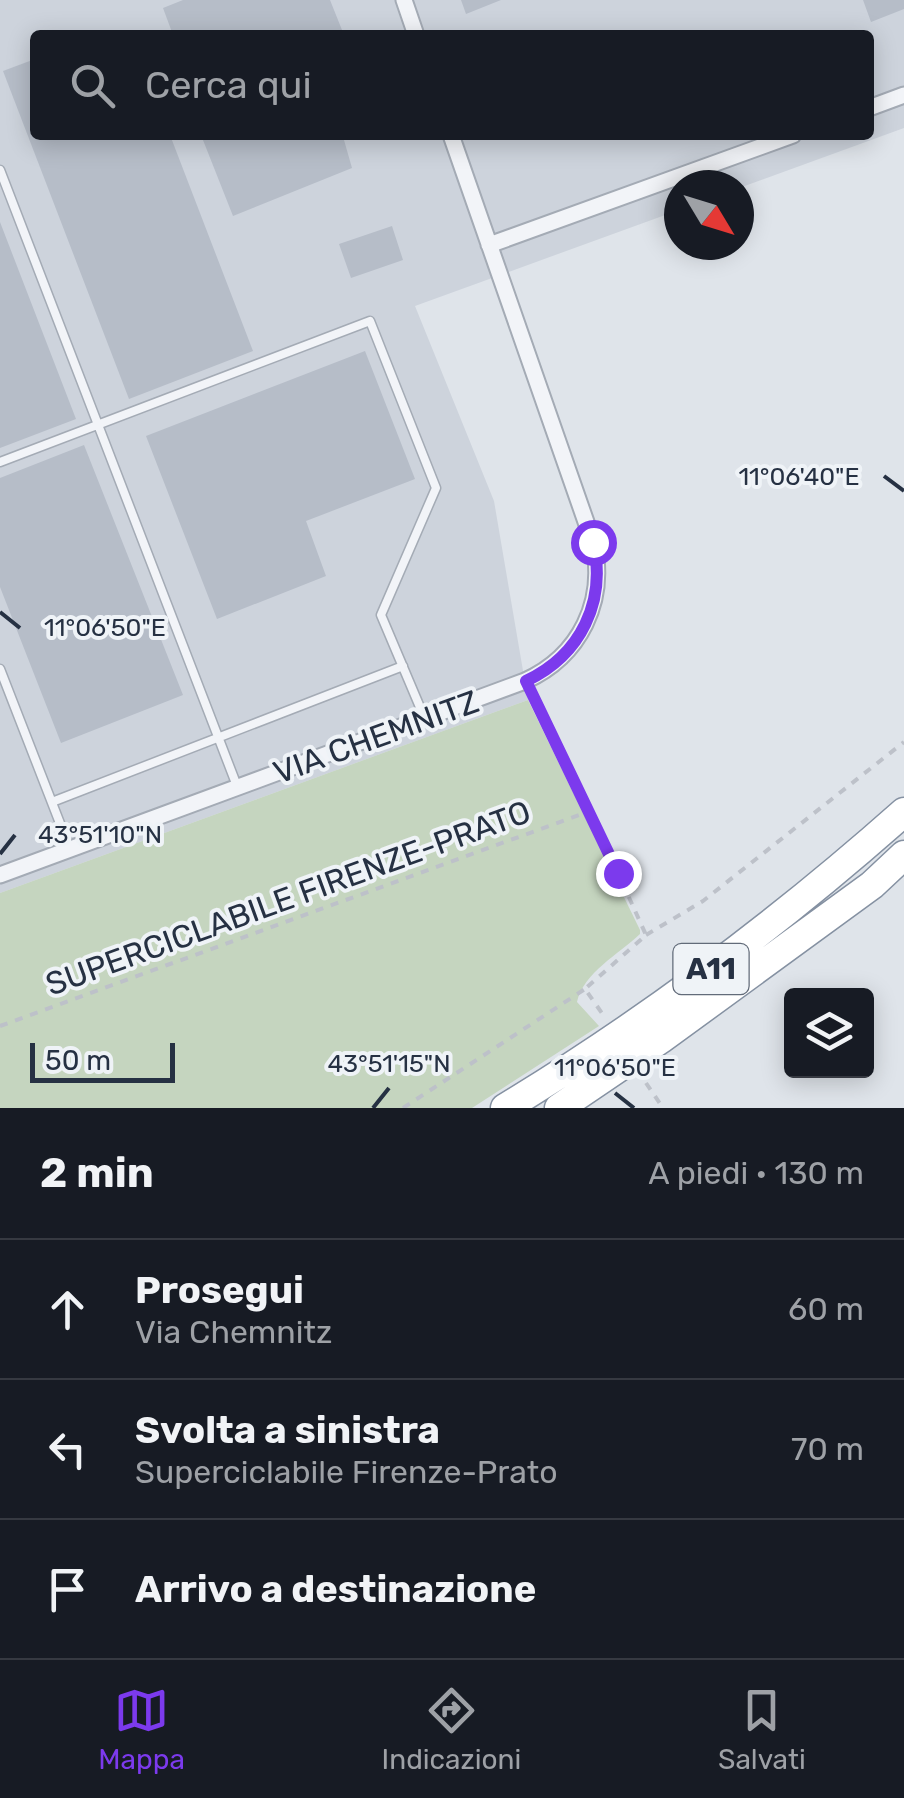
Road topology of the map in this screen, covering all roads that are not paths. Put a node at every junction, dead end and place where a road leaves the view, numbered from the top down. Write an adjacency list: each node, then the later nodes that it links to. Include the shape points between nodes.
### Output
1 (404, 0): 2 (street)
2 (414, 30)
3 (904, 95): 4 (street)
4 (874, 106)
5 (453, 140): 8 (street, VIA CHEMNITZ)
6 (780, 140): 8 (street)
7 (0, 170): 9 (lane)
8 (489, 245): 13 (street, VIA CHEMNITZ, via 597,558 596,598 580,636 553,666)
9 (98, 424): 10 (lane); 11 (lane, via 370,321 436,488 381,615); 14 (lane)
10 (0, 462)
11 (403, 666): 13 (lane); 14 (lane)
12 (0, 669): 16 (lane)
13 (425, 719): 15 (street, VIA CHEMNITZ)
14 (219, 739): 15 (lane); 16 (lane)
15 (238, 788): 18 (street, VIA CHEMNITZ)
16 (52, 802): 18 (lane)
17 (904, 812): 21 (highway, A11, via 691,984)
18 (70, 849): 20 (street, VIA CHEMNITZ)
19 (904, 855): 22 (highway, A11, via 872,885)
20 (0, 875)
21 (505, 1108)
22 (559, 1108)

